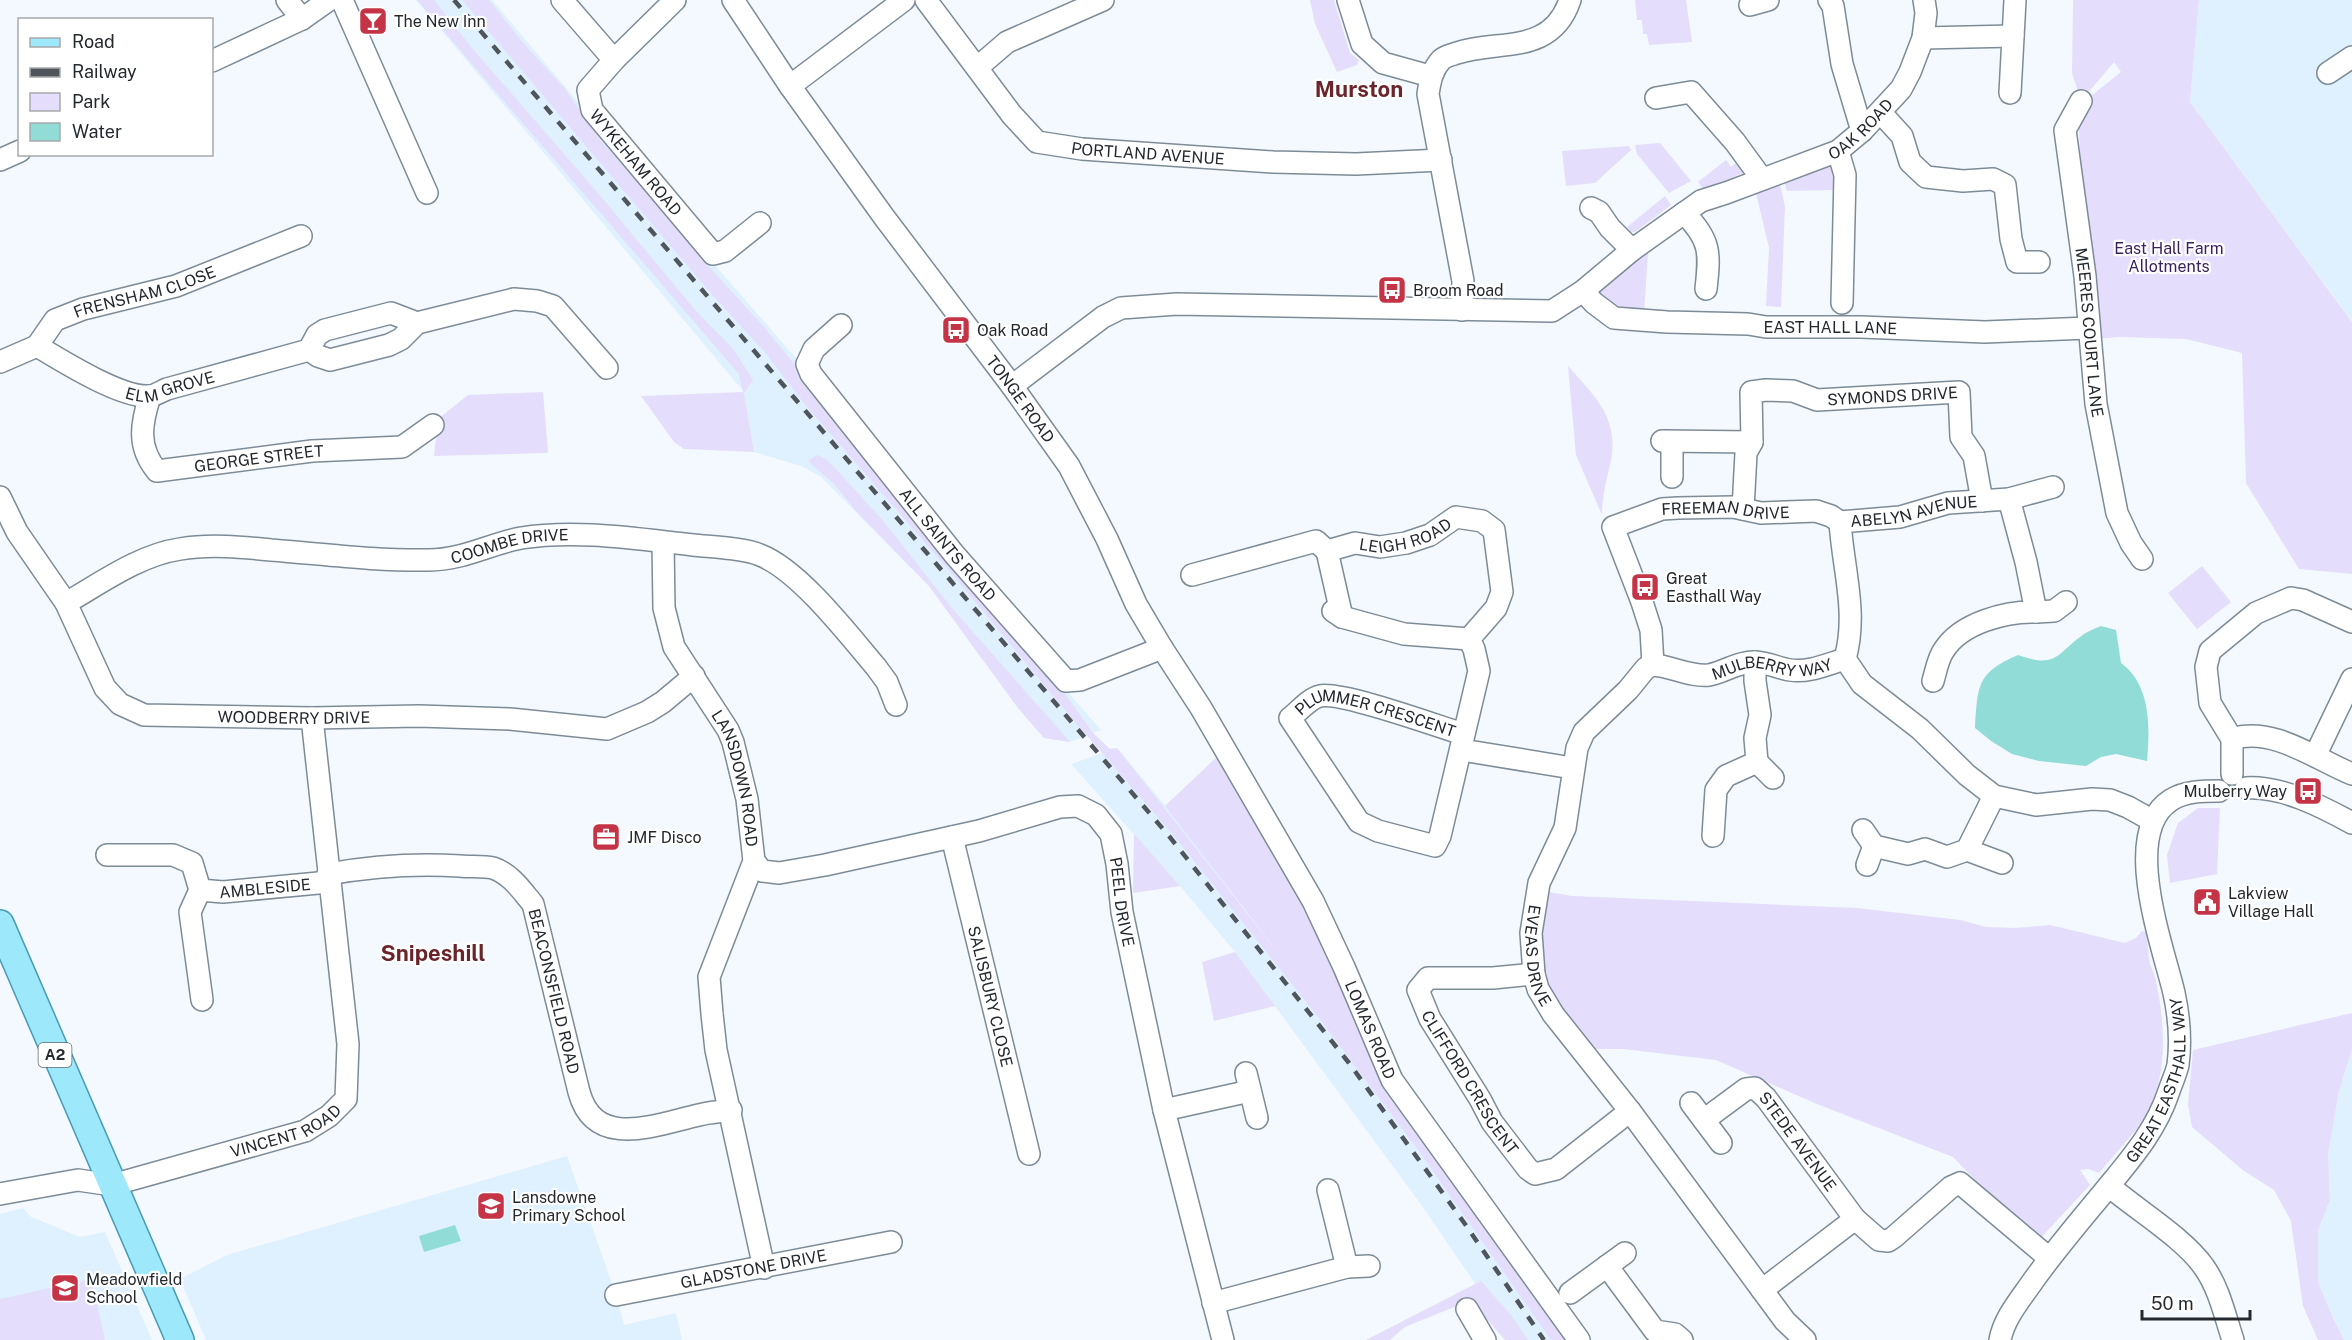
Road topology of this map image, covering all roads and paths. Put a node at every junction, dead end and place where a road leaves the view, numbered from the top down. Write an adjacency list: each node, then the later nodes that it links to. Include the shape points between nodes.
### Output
1 (287, 0): 16 (street)
2 (329, 0): 16 (street)
3 (342, 0): 36 (street)
4 (562, 0): 20 (street)
5 (675, 0): 20 (street, WYKEHAM ROAD)
6 (733, 0): 25 (street, TONGE ROAD)
7 (904, 0): 25 (street)
8 (926, 0): 22 (street, PORTLAND AVENUE)
9 (1103, 0): 15 (street)
10 (1348, 0): 24 (street, via 1362,44 1383,63)
11 (1570, 0): 24 (street, via 1556,24 1539,38 1516,45 1474,48 1442,58)
12 (1828, 0): 30 (street, via 1833,6 1842,64)
13 (1924, 0): 18 (street, OAK ROAD)
14 (2015, 0): 17 (street)
15 (1067, 7): 22 (street, via 1007,42)
16 (302, 19): 21 (street)
17 (2013, 36): 18 (street); 26 (street)
18 (1923, 38): 29 (street, OAK ROAD, via 1901,89)
19 (2352, 57): 23 (street)
20 (614, 60): 39 (street, WYKEHAM ROAD, via 588,90 592,110 713,254 724,251)
21 (213, 61)
22 (978, 67): 34 (street, PORTLAND AVENUE, via 1036,142 1082,149 1273,162)
23 (2328, 73)
24 (1430, 76): 34 (street, via 1428,94)
25 (790, 86): 54 (street, TONGE ROAD)
26 (2010, 93)
27 (1656, 99): 35 (street, via 1691,92)
28 (2081, 101): 49 (street, MEERES COURT LANE, via 2065,130 2085,276)
29 (1881, 113): 30 (street, OAK ROAD); 42 (street, via 1902,136 1910,162 1926,177 1993,179 2005,185 2017,262)
30 (1862, 132): 31 (street, OAK ROAD)
31 (1838, 151): 35 (street, OAK ROAD); 45 (street, via 1845,175)
32 (18, 152): 33 (street)
33 (0, 160)
34 (1441, 160): 46 (street, via 1463,281)
35 (1762, 178): 38 (street, OAK ROAD, via 1701,201)
36 (427, 193)
37 (1591, 208): 41 (street)
38 (1684, 213): 41 (street, OAK ROAD); 43 (street, via 1700,230 1709,256)
39 (760, 223)
40 (301, 236): 50 (street, FRENSHAM CLOSE, via 176,286 83,309 55,320)
41 (1632, 250): 44 (street, OAK ROAD)
42 (2039, 262)
43 (1707, 290)
44 (1583, 291): 46 (street, OAK ROAD, via 1552,311); 49 (street, EAST HALL LANE, via 1614,318 1667,322 1985,332)
45 (1842, 303)
46 (1462, 310): 54 (street, OAK ROAD, via 1177,304 1121,308)
47 (417, 323): 51 (street, via 389,345 350,355 330,360); 51 (street, via 391,313 325,330 317,335); 53 (street, via 514,299 537,301 554,306)
48 (841, 325): 74 (street, ALL SAINTS ROAD, via 814,349 807,364 811,374 954,554 1066,681 1080,680)
49 (2088, 328): 67 (street, MEERES COURT LANE, via 2096,404 2117,513)
50 (37, 346): 52 (street); 55 (street, ELM GROVE, via 84,374)
51 (309, 350): 55 (street, ELM GROVE)
52 (0, 362)
53 (607, 368)
54 (1012, 386): 74 (street, TONGE ROAD, via 1069,466)
55 (150, 396): 56 (street, GEORGE STREET, via 142,420 143,448 157,471 312,451 402,447)
56 (433, 425)
57 (1752, 442): 58 (street, via 1667,442); 62 (street, SYMONDS DRIVE, via 1751,392 1793,391 1817,400 1959,392 1961,437 1974,456); 63 (street, via 1746,453)
58 (1672, 477)
59 (2053, 487): 61 (street, ABELYN AVENUE)
60 (0, 497): 70 (street, WOODBERRY DRIVE, via 17,532)
61 (2009, 499): 62 (street, ABELYN AVENUE); 71 (street)
62 (1982, 501): 64 (street, ABELYN AVENUE, via 1948,503 1900,517)
63 (1743, 509): 64 (street, FREEMAN DRIVE, via 1761,513 1816,511); 77 (street, FREEMAN DRIVE, via 1662,509 1613,527 1651,630)
64 (1840, 522): 75 (street, ABELYN AVENUE, via 1851,616)
65 (663, 542): 70 (street, COOMBE DRIVE, via 546,536 501,542 464,556 432,560 235,546 178,549 124,569); 78 (street, LANSDOWN ROAD, via 666,624 674,647); 82 (street, COOMBE DRIVE, via 759,554 781,566 876,667)
66 (1327, 551): 68 (street, LEIGH ROAD, via 1316,541); 73 (street, via 1338,614 1404,634); 73 (street, LEIGH ROAD, via 1355,543 1380,547 1406,543 1430,535 1456,517 1482,521 1494,530 1502,592 1496,608)
67 (2142, 559)
68 (1192, 575)
69 (2066, 602): 71 (street, via 2054,611)
70 (66, 603): 83 (street, WOODBERRY DRIVE, via 105,688 128,708 144,715)
71 (2036, 612): 80 (street, via 1982,620 1944,650)
72 (2352, 622): 84 (street, via 2291,598 2256,613 2217,643 2207,658 2210,702)
73 (1469, 639): 85 (street, via 1479,671)
74 (1162, 648): 81 (street, TONGE ROAD)
75 (1845, 659): 76 (street, MULBERRY WAY, via 1808,670); 92 (street, MULBERRY WAY, via 1862,684 1920,729 1967,776)
76 (1755, 662): 77 (street, MULBERRY WAY, via 1742,662 1708,675); 87 (street, via 1760,715 1755,738)
77 (1653, 664): 88 (street, EVEAS DRIVE, via 1584,732)
78 (694, 676): 83 (street, WOODBERRY DRIVE, via 647,712 607,729 510,719); 100 (street, LANSDOWN ROAD, via 733,742 747,799)
79 (2352, 679): 86 (street)
80 (1933, 681)
81 (1196, 699): 136 (street, LOMAS ROAD, via 1313,901 1392,1080)
82 (896, 705)
83 (312, 718): 102 (street, VINCENT ROAD)
84 (2232, 739): 86 (street, via 2249,735 2274,739); 91 (street)
85 (1462, 742): 85 (street, PLUMMER CRESCENT, via 1435,846 1359,822 1290,718 1318,696 1329,696 1350,699); 88 (street, PLUMMER CRESCENT)
86 (2315, 756): 89 (street)
87 (1757, 762): 90 (street); 95 (street, via 1726,776 1716,790)
88 (1572, 768): 105 (street, EVEAS DRIVE, via 1565,828 1539,883 1531,933)
89 (2352, 774)
90 (1773, 778)
91 (2239, 781): 93 (street, GREAT EASTHALL WAY, via 2243,796 2232,801 2223,798 2219,791 2192,792 2172,799); 94 (street, via 2282,792)
92 (1994, 796): 93 (street, MULBERRY WAY, via 2036,806 2110,800); 98 (street)
93 (2153, 821): 116 (street, GREAT EASTHALL WAY, via 2146,843 2146,863 2175,995 2179,1057 2153,1129)
94 (2352, 823)
95 (1713, 836)
96 (952, 837): 100 (street, PEEL DRIVE, via 779,873 762,871); 109 (street, PEEL DRIVE, via 1060,807 1078,806 1096,815 1111,834 1122,912); 114 (street, SALISBURY CLOSE)
97 (1868, 847): 98 (street, via 1908,854 1925,849 1947,857)
98 (1967, 850): 101 (street)
99 (107, 855): 103 (street, AMBLESIDE, via 173,855 192,863)
100 (754, 861): 108 (street, LANSDOWN ROAD, via 709,977 716,1050)
101 (2002, 862)
102 (328, 878): 103 (street, AMBLESIDE, via 223,892); 108 (street, BEACONSFIELD ROAD, via 379,865 424,863 493,868 514,881 533,904 579,1092 590,1115 602,1125 626,1130); 115 (street, VINCENT ROAD, via 348,1044 346,1099 305,1131)
103 (200, 890): 106 (street, AMBLESIDE, via 190,912)
104 (0, 924): 115 (main road, A2)
105 (1534, 974): 110 (street, EVEAS DRIVE, via 1553,1014); 110 (street, CLIFFORD CRESCENT, via 1428,978 1418,990 1430,1019 1492,1122 1535,1174 1556,1169)
106 (202, 1000)
107 (1691, 1103): 112 (street)
108 (731, 1110): 126 (street, LANSDOWN ROAD)
109 (1164, 1110): 111 (street, via 1248,1082); 130 (street, PEEL DRIVE)
110 (1630, 1111): 127 (street, EVEAS DRIVE)
111 (1257, 1118)
112 (1704, 1120): 113 (street); 119 (street, STEDE AVENUE, via 1746,1089 1755,1088)
113 (1721, 1143)
114 (1029, 1154)
115 (112, 1185): 117 (street, via 78,1180); 133 (main road, A2)
116 (2109, 1186): 122 (street, GREAT EASTHALL WAY); 139 (street, via 2191,1251 2204,1267)
117 (0, 1194)
118 (1324, 1200): 125 (street)
119 (1855, 1219): 122 (street, STEDE AVENUE, via 1879,1240 1888,1241 1960,1183); 127 (street)
120 (891, 1242): 126 (street, GLADSTONE DRIVE)
121 (1625, 1253): 124 (street)
122 (2049, 1258): 138 (street, GREAT EASTHALL WAY, via 2003,1326)
123 (1369, 1266): 125 (street)
124 (1607, 1266): 128 (street); 137 (street, via 1655,1331 1675,1334)
125 (1347, 1267): 130 (street)
126 (764, 1268): 129 (street, GLADSTONE DRIVE)
127 (1762, 1290): 132 (street)
128 (1569, 1293)
129 (616, 1295)
130 (1213, 1303): 134 (street, PEEL DRIVE)
131 (1467, 1309): 135 (street)
132 (1799, 1338)
133 (180, 1340)
134 (1223, 1340)
135 (1485, 1340)
136 (1579, 1340)
137 (1682, 1340)
138 (2000, 1340)
139 (2233, 1340)

